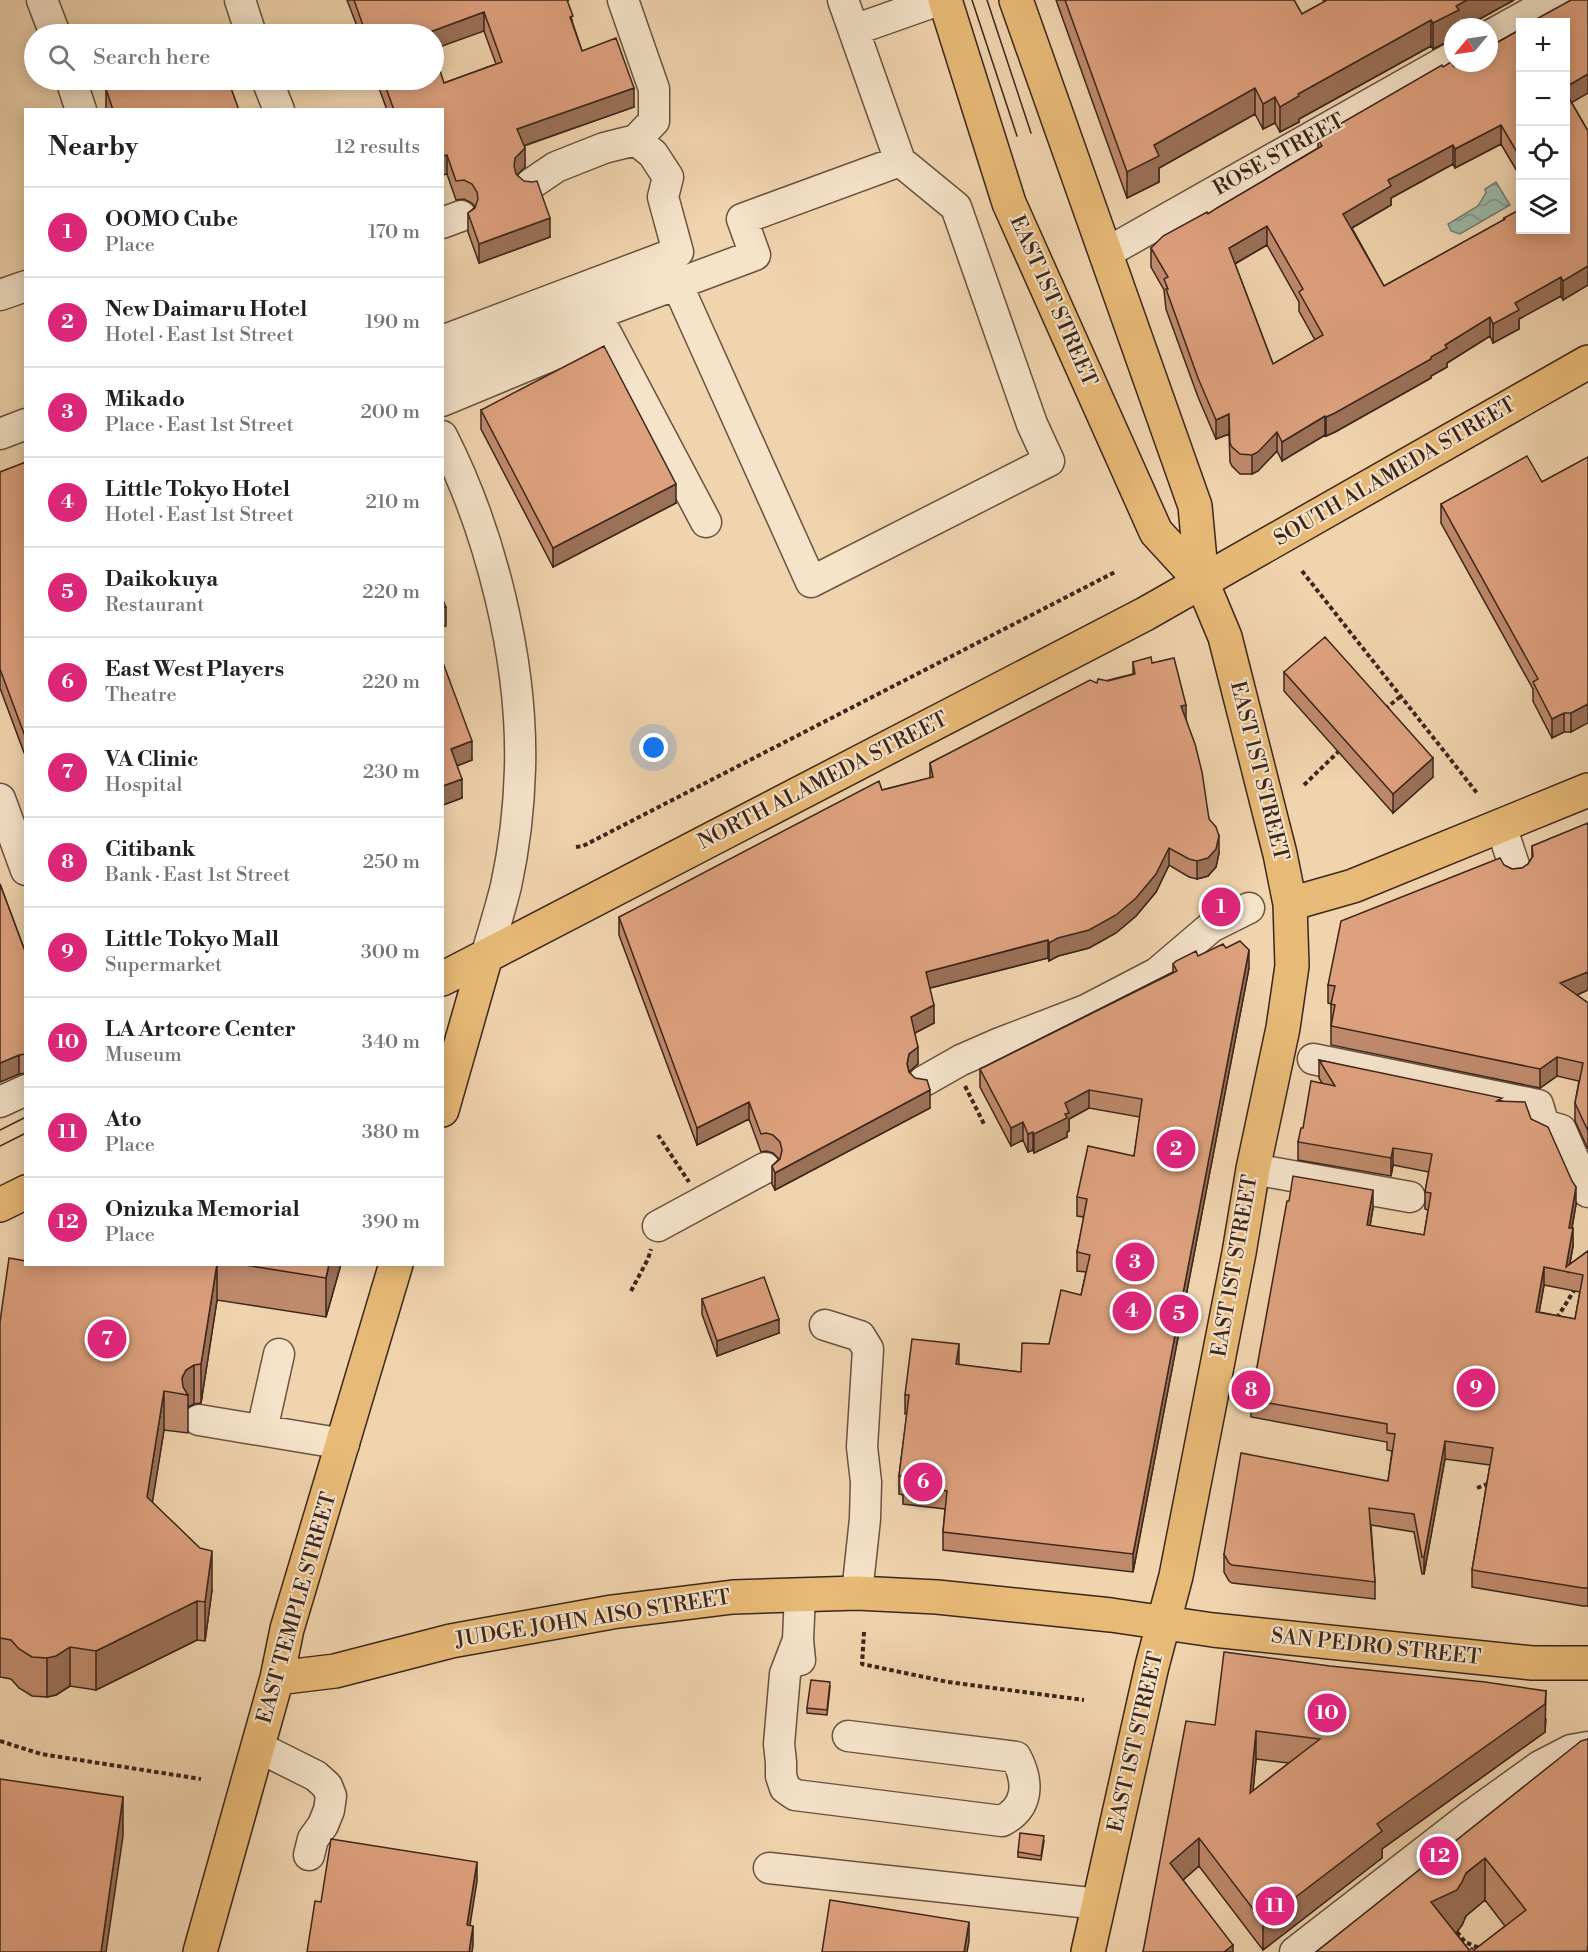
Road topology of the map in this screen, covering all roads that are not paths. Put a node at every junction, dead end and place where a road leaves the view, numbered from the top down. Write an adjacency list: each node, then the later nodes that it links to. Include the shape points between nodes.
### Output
1 (42, 0): 9 (street)
2 (240, 0): 10 (street)
3 (623, 0): 18 (street, via 654,89 654,121)
4 (843, 0): 11 (street)
5 (939, 0): 11 (street)
6 (945, 0): 33 (main road, EAST 1ST STREET, via 1009,203 1156,532)
7 (1016, 0): 21 (main road, EAST 1ST STREET)
8 (1554, 0): 12 (street)
9 (51, 24)
10 (248, 24)
11 (854, 30): 19 (street)
12 (1498, 31)
13 (1444, 62): 21 (street, ROSE STREET)
14 (74, 90): 16 (street)
15 (271, 90): 17 (street)
16 (80, 108)
17 (278, 108)
18 (636, 140): 20 (street, via 556,167); 25 (street, via 653,154 668,177 663,197 678,252)
19 (900, 162): 22 (street, via 742,219 755,255); 22 (street, via 956,207 1032,424 1049,461 811,582)
20 (531, 184)
21 (1106, 253): 33 (main road, EAST 1ST STREET, via 1195,506)
22 (677, 284): 27 (street)
23 (24, 287): 24 (street)
24 (0, 295)
25 (444, 340)
26 (1588, 362): 33 (main road, SOUTH ALAMEDA STREET)
27 (444, 371)
28 (444, 400): 32 (street, via 606,333)
29 (24, 425): 30 (street)
30 (0, 434)
31 (444, 440): 41 (street, via 458,466 490,554 509,642 519,717 518,808 506,885)
32 (706, 522)
33 (1202, 582): 39 (main road, EAST 1ST STREET, via 1225,637); 41 (main road, NORTH ALAMEDA STREET)
34 (1588, 790): 36 (main road)
35 (0, 799): 37 (street)
36 (1501, 826): 38 (street); 39 (main road, via 1362,883)
37 (24, 865)
38 (1516, 870)
39 (1290, 904): 49 (main road, EAST 1ST STREET, via 1292,966)
40 (1249, 908): 44 (street, via 1211,927 1157,973 1086,1010 999,1043)
41 (486, 956): 42 (main road, NORTH ALAMEDA STREET); 47 (main road)
42 (444, 978)
43 (1313, 1059): 50 (street, via 1538,1105 1544,1125 1561,1130)
44 (924, 1081)
45 (24, 1091): 46 (street)
46 (0, 1101)
47 (444, 1103)
48 (765, 1168): 54 (street)
49 (1253, 1169): 52 (street); 63 (main road, EAST 1ST STREET)
50 (1588, 1192)
51 (24, 1193): 53 (main road)
52 (1410, 1197)
53 (0, 1205)
54 (658, 1226)
55 (395, 1266): 60 (main road, EAST TEMPLE STREET)
56 (825, 1325): 61 (street, via 860,1336 868,1349 862,1446 865,1519)
57 (279, 1354): 59 (street)
58 (199, 1420): 59 (street)
59 (262, 1430): 60 (street)
60 (344, 1444): 65 (main road, EAST TEMPLE STREET, via 287,1629)
61 (857, 1593): 62 (main road, JUDGE JOHN AISO STREET); 63 (main road, JUDGE JOHN AISO STREET, via 937,1597)
62 (800, 1594): 65 (main road, JUDGE JOHN AISO STREET, via 733,1597 612,1612 451,1641 335,1671); 66 (street, via 798,1640 802,1676 790,1749 782,1762 785,1788 795,1795 1002,1821 1012,1816 1020,1804 1023,1771 1016,1757)
63 (1164, 1622): 64 (main road, SAN PEDRO STREET, via 1532,1663); 71 (main road, EAST 1ST STREET)
64 (1588, 1663)
65 (277, 1678): 67 (main road, EAST TEMPLE STREET)
66 (848, 1736)
67 (258, 1747): 69 (street, via 316,1776 327,1786 331,1796 329,1810); 72 (main road, EAST TEMPLE STREET)
68 (1588, 1747): 74 (street, via 1571,1750 1540,1766)
69 (309, 1855)
70 (769, 1868): 71 (street)
71 (1099, 1904): 73 (main road, EAST 1ST STREET)
72 (200, 1952)
73 (1088, 1952)
74 (1295, 1952)

